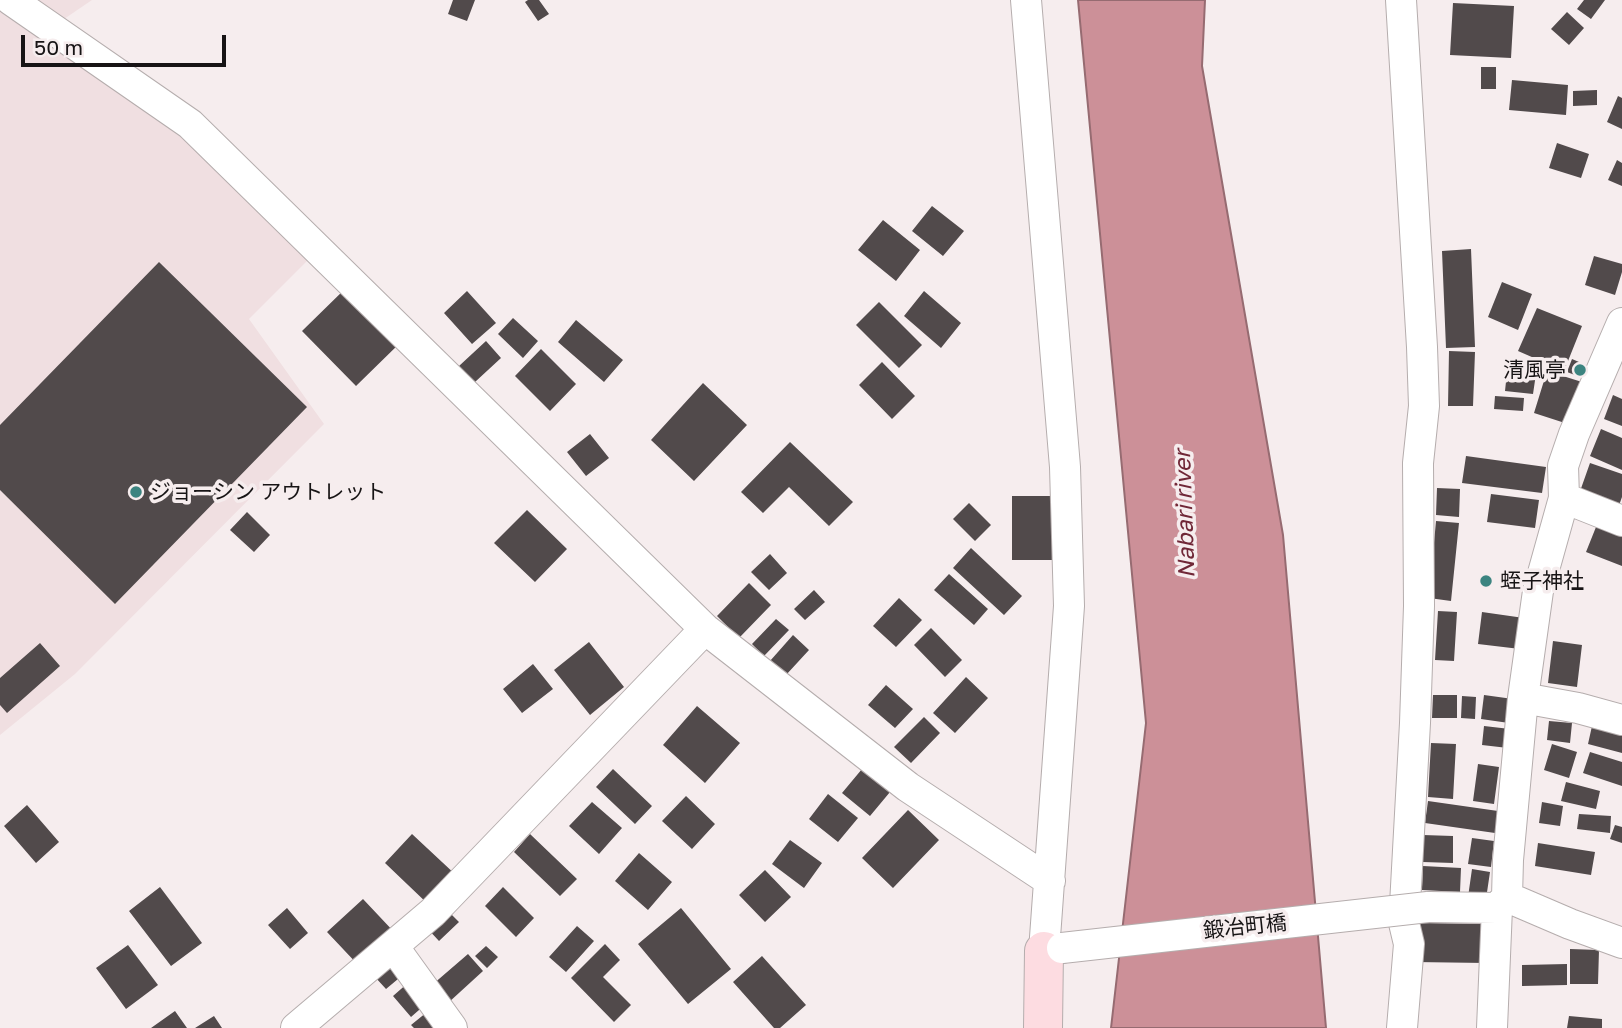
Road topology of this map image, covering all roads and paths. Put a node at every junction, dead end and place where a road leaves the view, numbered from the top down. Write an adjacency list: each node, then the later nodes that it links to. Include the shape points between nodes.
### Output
1 (11, 0): 7 (street, via 190,124)
2 (1026, 0): 10 (street, via 1065,467 1069,606)
3 (1401, 0): 18 (street, via 1423,406 1404,923 1409,944)
4 (1622, 323): 5 (street, via 1563,466)
5 (1564, 498): 6 (street); 8 (street, via 1538,591)
6 (1622, 520)
7 (705, 629): 10 (street, via 908,787); 13 (street, via 433,912)
8 (1523, 698): 9 (street); 11 (street)
9 (1622, 720)
10 (1051, 881): 14 (street)
11 (1502, 903): 12 (street); 14 (street, 鍛冶町橋, bridge, via 1428,906); 19 (street)
12 (1622, 943)
13 (393, 946): 15 (street); 16 (street)
14 (1053, 949): 17 (street)
15 (296, 1028)
16 (452, 1028)
17 (1044, 1028)
18 (1402, 1028)
19 (1492, 1028)

